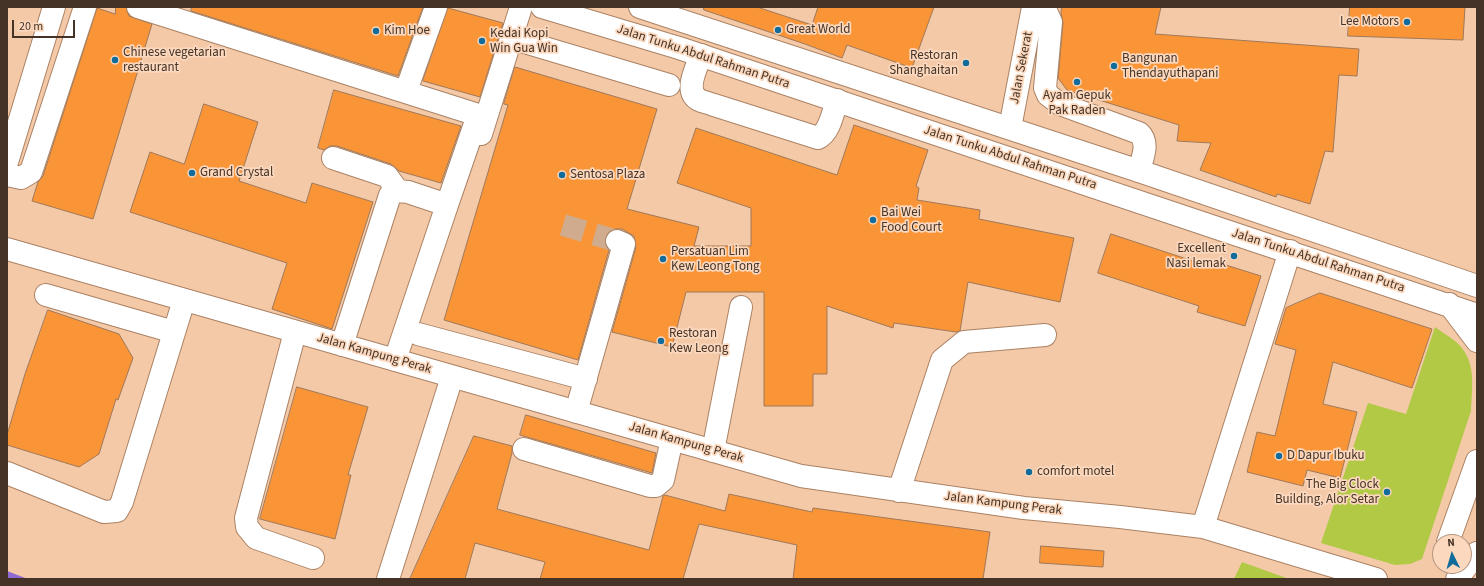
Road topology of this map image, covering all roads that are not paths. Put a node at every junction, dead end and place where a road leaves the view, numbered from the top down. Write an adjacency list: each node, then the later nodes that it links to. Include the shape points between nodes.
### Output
1 (54, 7): 16 (main road)
2 (85, 7): 18 (main road, via 31,172 21,178)
3 (138, 7): 12 (main road)
4 (436, 7): 12 (main road)
5 (521, 7): 9 (main road)
6 (542, 7): 10 (main road, Jalan Tunku Abdul Rahman Putra)
7 (640, 7): 14 (main road, Jalan Tunku Abdul Rahman Putra)
8 (1033, 8): 14 (main road, Jalan Sekerat); 17 (main road, via 1046,11 1052,22 1045,88 1048,95 1060,104 1144,137 1146,142)
9 (511, 38): 11 (main road); 32 (main road)
10 (701, 55): 13 (main road, Jalan Tunku Abdul Rahman Putra); 13 (main road, via 690,86 697,99 714,105 818,138 826,131)
11 (668, 85)
12 (406, 91): 20 (main road, via 478,115)
13 (837, 100): 23 (main road, Jalan Tunku Abdul Rahman Putra)
14 (1010, 128): 17 (main road, Jalan Tunku Abdul Rahman Putra)
15 (333, 158): 19 (main road, via 387,176)
16 (7, 162)
17 (1139, 171): 24 (main road, Jalan Tunku Abdul Rahman Putra)
18 (7, 175)
19 (398, 191): 20 (main road); 35 (main road, via 390,195)
20 (447, 205): 36 (main road)
21 (620, 243): 38 (main road)
22 (7, 249): 26 (main road, Jalan Kampung Perak)
23 (1290, 251): 27 (main road, Jalan Tunku Abdul Rahman Putra); 46 (main road)
24 (1470, 281)
25 (46, 296): 30 (main road)
26 (184, 300): 30 (main road); 31 (main road, Jalan Kampung Perak)
27 (1449, 304): 29 (main road, Jalan Tunku Abdul Rahman Putra); 34 (main road)
28 (741, 307): 42 (main road)
29 (1477, 315)
30 (174, 332): 44 (main road, via 122,502 116,512 104,512)
31 (295, 332): 35 (main road, Jalan Kampung Perak); 49 (main road, via 246,518 247,527 256,538)
32 (418, 334): 36 (main road); 38 (main road)
33 (1045, 336): 45 (main road, via 964,342 942,360)
34 (1477, 341)
35 (342, 345): 36 (main road, Jalan Kampung Perak)
36 (402, 362): 37 (main road, Jalan Kampung Perak)
37 (452, 376): 39 (main road, Jalan Kampung Perak); 50 (main road)
38 (586, 379): 39 (main road)
39 (576, 412): 40 (main road, Jalan Kampung Perak)
40 (672, 439): 41 (main road, via 663,480 656,486); 42 (main road, Jalan Kampung Perak)
41 (524, 449)
42 (713, 451): 45 (main road, Jalan Kampung Perak, via 801,476)
43 (1477, 461): 47 (main road)
44 (7, 473)
45 (899, 491): 46 (main road, Jalan Kampung Perak, via 1024,508)
46 (1203, 527): 51 (main road, Jalan Kampung Perak)
47 (1451, 534)
48 (1477, 552): 52 (main road)
49 (313, 558)
50 (388, 579)
51 (1376, 579)
52 (1457, 579)

